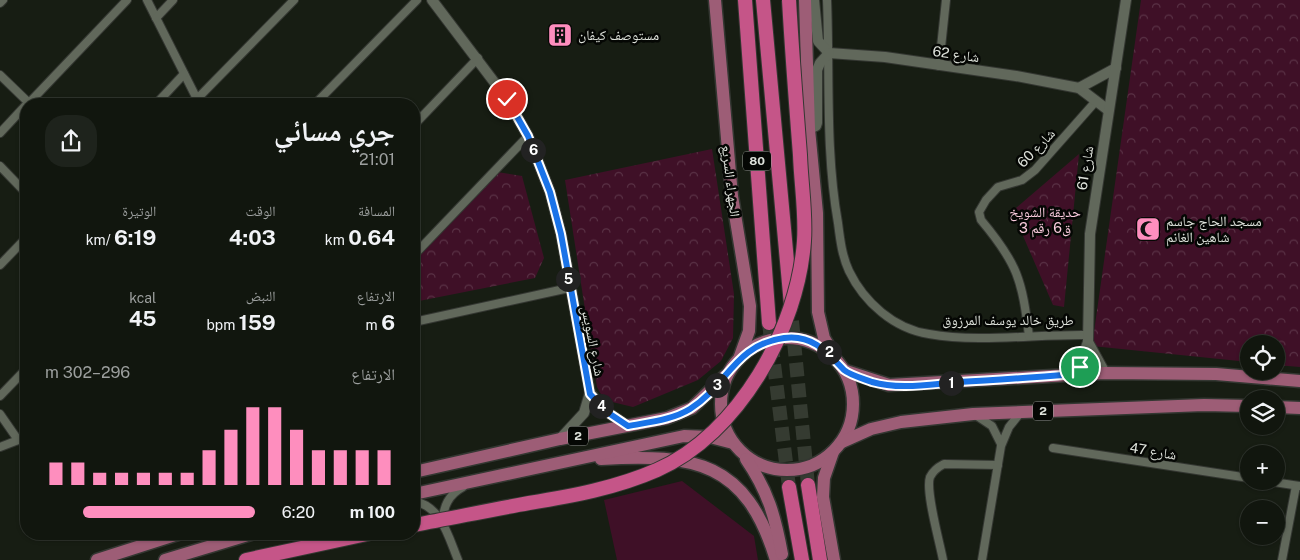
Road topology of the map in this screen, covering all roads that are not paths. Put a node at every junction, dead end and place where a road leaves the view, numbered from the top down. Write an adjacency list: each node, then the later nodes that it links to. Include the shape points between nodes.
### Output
1 (3, 0): 17 (street)
2 (127, 0): 27 (street)
3 (147, 0): 18 (street)
4 (173, 0): 18 (street)
5 (294, 0): 30 (street)
6 (417, 0): 31 (street)
7 (432, 0): 20 (street, شارع السويس)
8 (715, 0): 51 (main road, الجهراء السريع, via 732,196 750,316 748,337)
9 (745, 0): 47 (highway, الجهراء السريع / 80)
10 (764, 0): 46 (highway, 80)
11 (789, 0): 88 (highway, bridge, via 803,211 802,259 796,292 780,334 739,404 715,430 686,452 658,470 619,485)
12 (805, 0): 36 (main road)
13 (814, 0): 19 (street, via 818,41)
14 (827, 0): 19 (street)
15 (946, 0): 21 (street)
16 (1126, 0): 22 (street, شارع 61)
17 (0, 3)
18 (156, 18): 23 (street)
19 (829, 53): 21 (street, شارع 62, via 885,57); 36 (street, via 818,66 817,122); 48 (street, طريق خالد يوسف المرزوق, via 833,198 848,270 859,289 897,324 927,334)
20 (478, 58): 35 (street); 38 (street, شارع السويس)
21 (939, 66): 25 (street, شارع 62)
22 (1116, 68): 25 (street); 33 (street, شارع 61)
23 (184, 74): 28 (street); 29 (street)
24 (0, 75): 26 (street)
25 (1079, 88): 32 (street, شارع 62)
26 (22, 98)
27 (34, 98)
28 (162, 98)
29 (196, 98)
30 (202, 98)
31 (321, 98)
32 (1096, 101): 33 (street, شارع 62); 48 (street, شارع 60, via 1034,170 1022,180 998,187 979,212 981,220 1018,274 1024,293)
33 (1108, 110): 49 (street, شارع 61, via 1090,234)
34 (20, 112): 37 (street)
35 (420, 119)
36 (809, 130): 50 (main road, via 817,213 818,312 824,338)
37 (0, 133)
38 (528, 136): 42 (street); 44 (street, شارع السويس, via 550,192 561,234)
39 (0, 166): 40 (street)
40 (20, 187)
41 (20, 244): 43 (street)
42 (420, 249)
43 (0, 264)
44 (569, 288): 45 (street); 58 (street, شارع السويس)
45 (420, 321)
46 (792, 321)
47 (769, 322)
48 (1029, 336): 49 (street, طريق خالد يوسف المرزوق)
49 (1088, 338): 54 (street, شارع 61); 55 (street, شارع 61)
50 (837, 359): 51 (main road, via 814,344 787,337 769,340); 52 (main road)
51 (738, 360): 53 (main road)
52 (846, 371): 55 (main road, via 872,382 912,386); 73 (main road, via 854,400 849,429)
53 (729, 373): 66 (main road, 2, via 685,412); 70 (main road, via 721,401 724,423)
54 (1105, 373): 55 (main road); 57 (main road, via 1216,374)
55 (1076, 374)
56 (20, 375): 59 (street)
57 (1300, 381)
58 (590, 394): 66 (street, شارع السويس, via 607,412); 68 (street, شارع السويس, via 584,413)
59 (0, 396)
60 (1240, 406): 63 (main road, 2)
61 (1285, 407): 62 (main road)
62 (1300, 408)
63 (1023, 411): 65 (main road, 2); 71 (street, via 1009,427)
64 (0, 414): 67 (street)
65 (973, 414): 71 (street, via 992,426); 73 (main road, 2, via 901,422 871,429)
66 (628, 426): 68 (main road, 2)
67 (20, 437)
68 (560, 439): 78 (main road, 2)
69 (20, 440): 72 (street)
70 (733, 443): 75 (main road); 76 (main road, 2, via 703,436 684,436)
71 (1001, 446): 77 (street)
72 (0, 447)
73 (838, 447): 75 (main road, via 810,467 782,470 755,462); 102 (main road, via 824,478 823,497)
74 (1053, 448): 79 (street, شارع 47)
75 (744, 454): 99 (main road, via 774,512)
76 (562, 462): 80 (main road, 2); 98 (main road, via 664,458 708,469 736,487 752,503 764,524)
77 (998, 465): 103 (street, via 944,464 931,476 930,492); 104 (street)
78 (420, 471)
79 (1240, 477)
80 (474, 481): 85 (main road, 2); 87 (street, via 456,490 449,498)
81 (1285, 484): 83 (street)
82 (808, 485): 101 (highway)
83 (1298, 486): 105 (street)
84 (789, 487): 100 (highway)
85 (420, 493)
86 (420, 504): 87 (street, via 430,508)
87 (442, 522): 97 (street)
88 (420, 524)
89 (159, 540): 94 (main road)
90 (216, 540): 93 (main road)
91 (231, 540): 93 (main road)
92 (339, 540): 96 (highway)
93 (193, 551): 95 (main road)
94 (97, 560)
95 (166, 560)
96 (246, 560)
97 (458, 560)
98 (776, 560)
99 (783, 560)
100 (802, 560)
101 (820, 560)
102 (834, 560)
103 (943, 560)
104 (982, 560)
105 (1282, 560)

